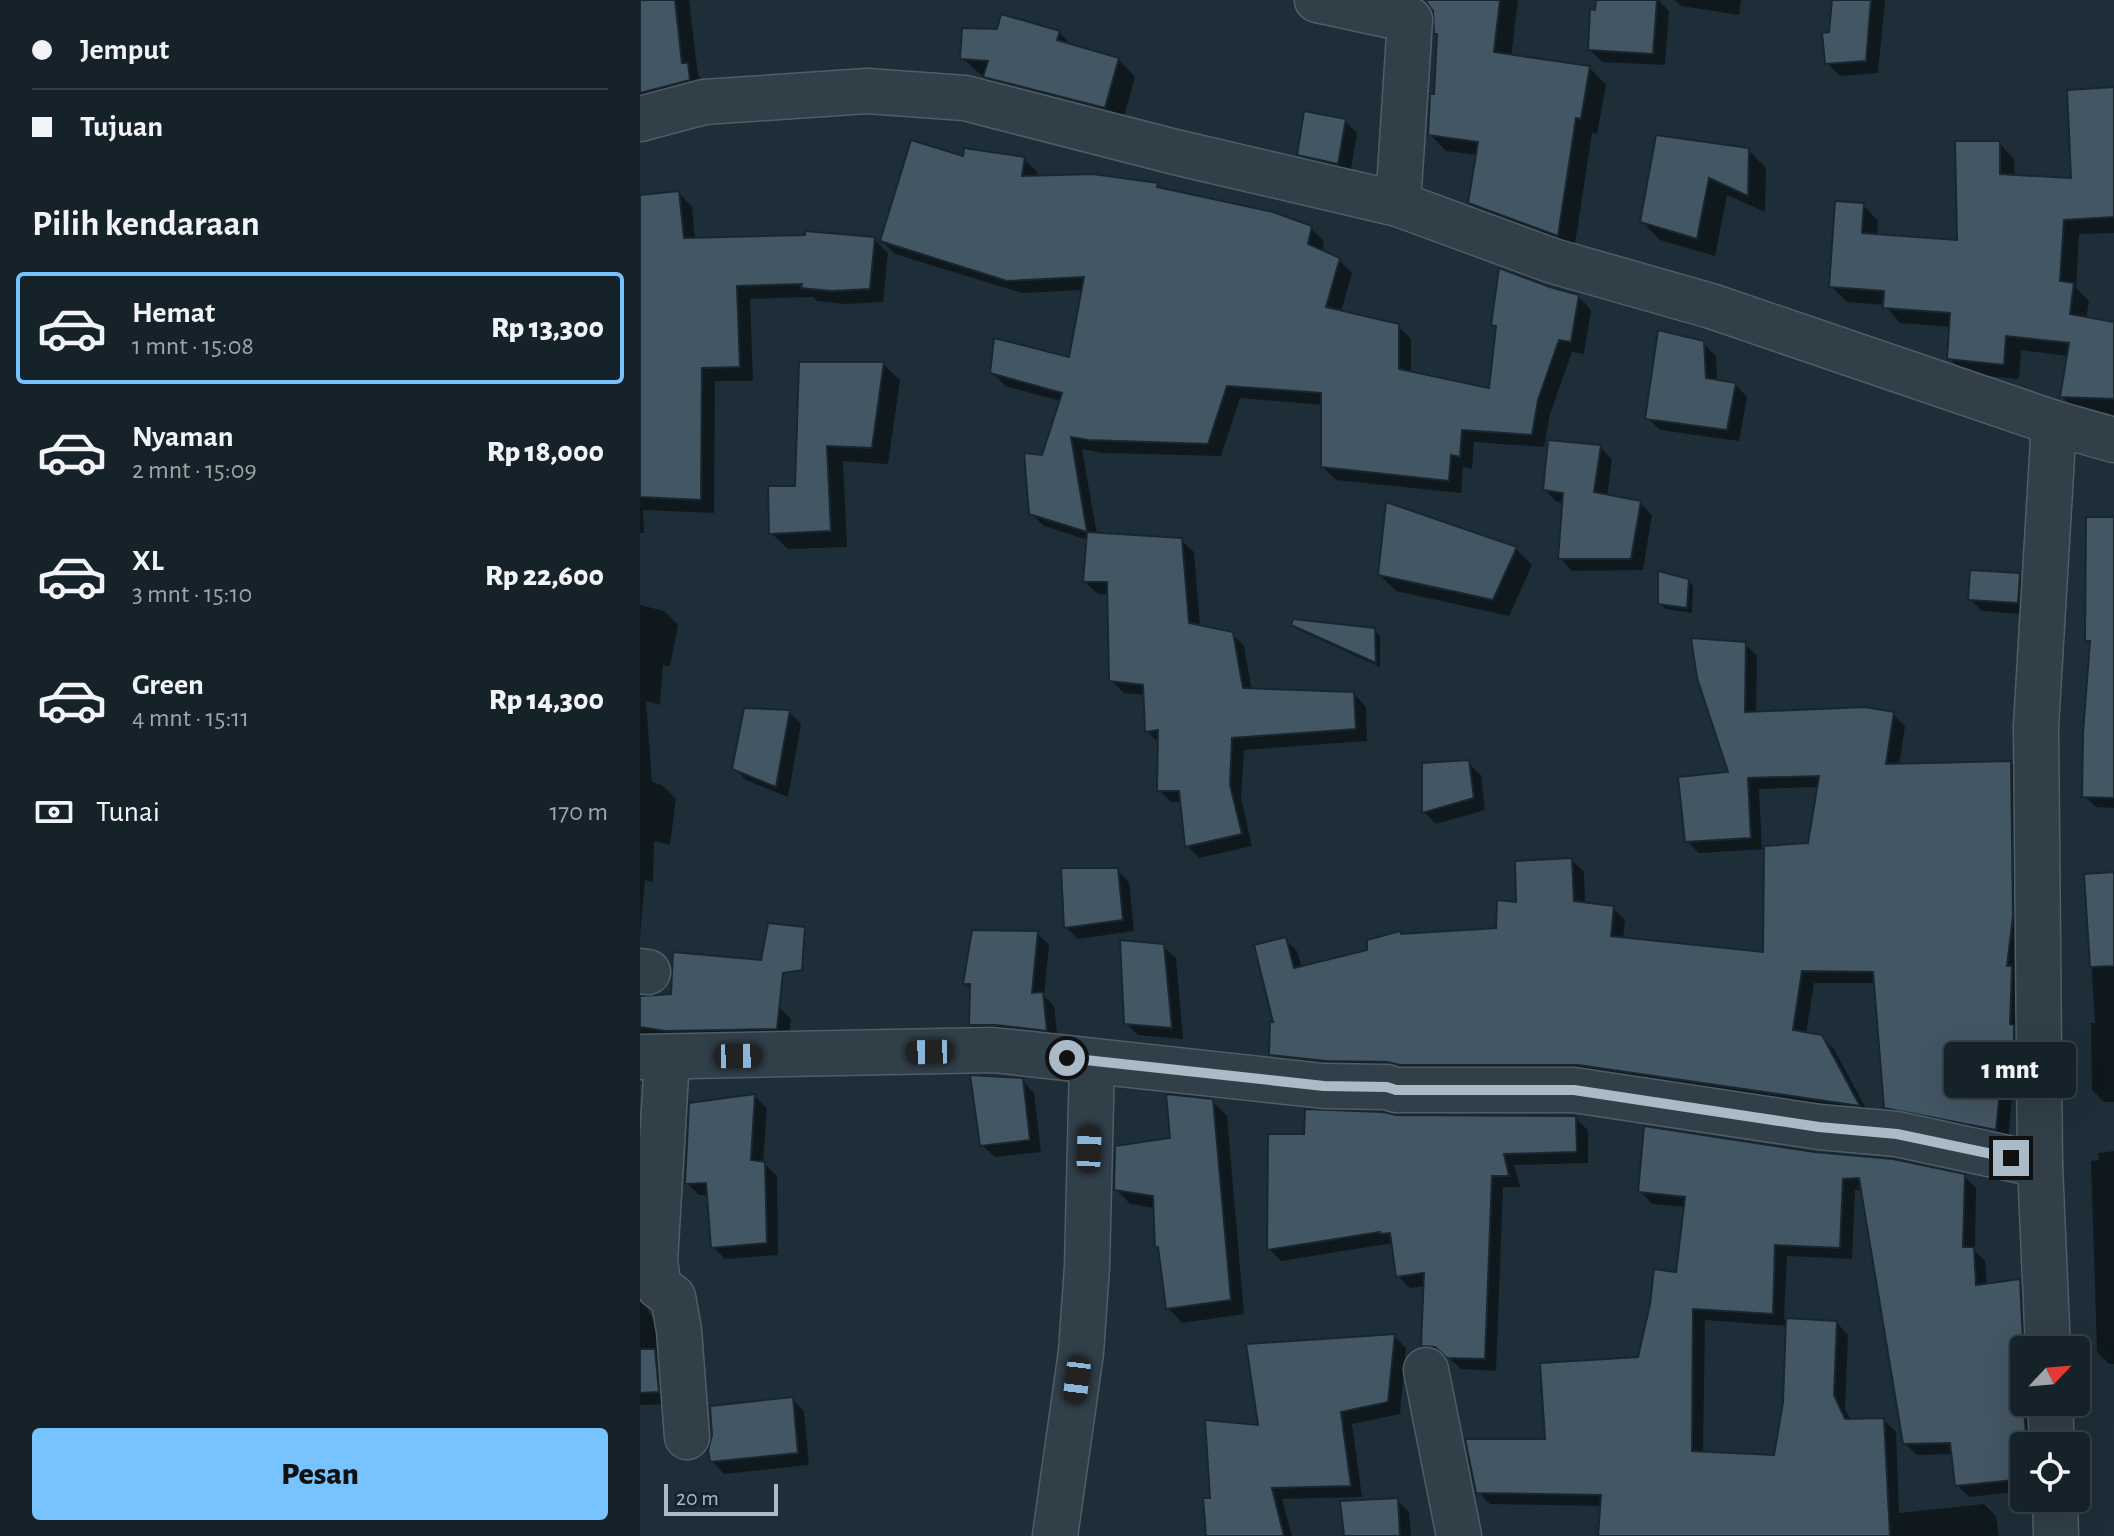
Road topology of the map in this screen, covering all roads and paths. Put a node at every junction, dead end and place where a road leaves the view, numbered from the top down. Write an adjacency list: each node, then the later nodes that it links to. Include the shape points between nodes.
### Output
1 (1317, 0): 2 (street)
2 (1412, 10): 4 (street)
3 (640, 119): 4 (street, via 704,102 867,91 965,98)
4 (1398, 204): 5 (street, via 1553,261 1711,306)
5 (2054, 423): 6 (street); 9 (street, via 2036,726)
6 (2114, 440)
7 (654, 1058): 8 (street, via 993,1050); 12 (street, via 655,1262 659,1287 673,1297)
8 (1092, 1061): 9 (street, via 1324,1086 1574,1090 1897,1134); 14 (street, via 1081,1352)
9 (2040, 1165): 10 (street)
10 (2047, 1336)
11 (1426, 1370): 15 (street)
12 (687, 1437)
13 (2055, 1512): 16 (street)
14 (1055, 1536)
15 (1459, 1536)
16 (2056, 1536)

